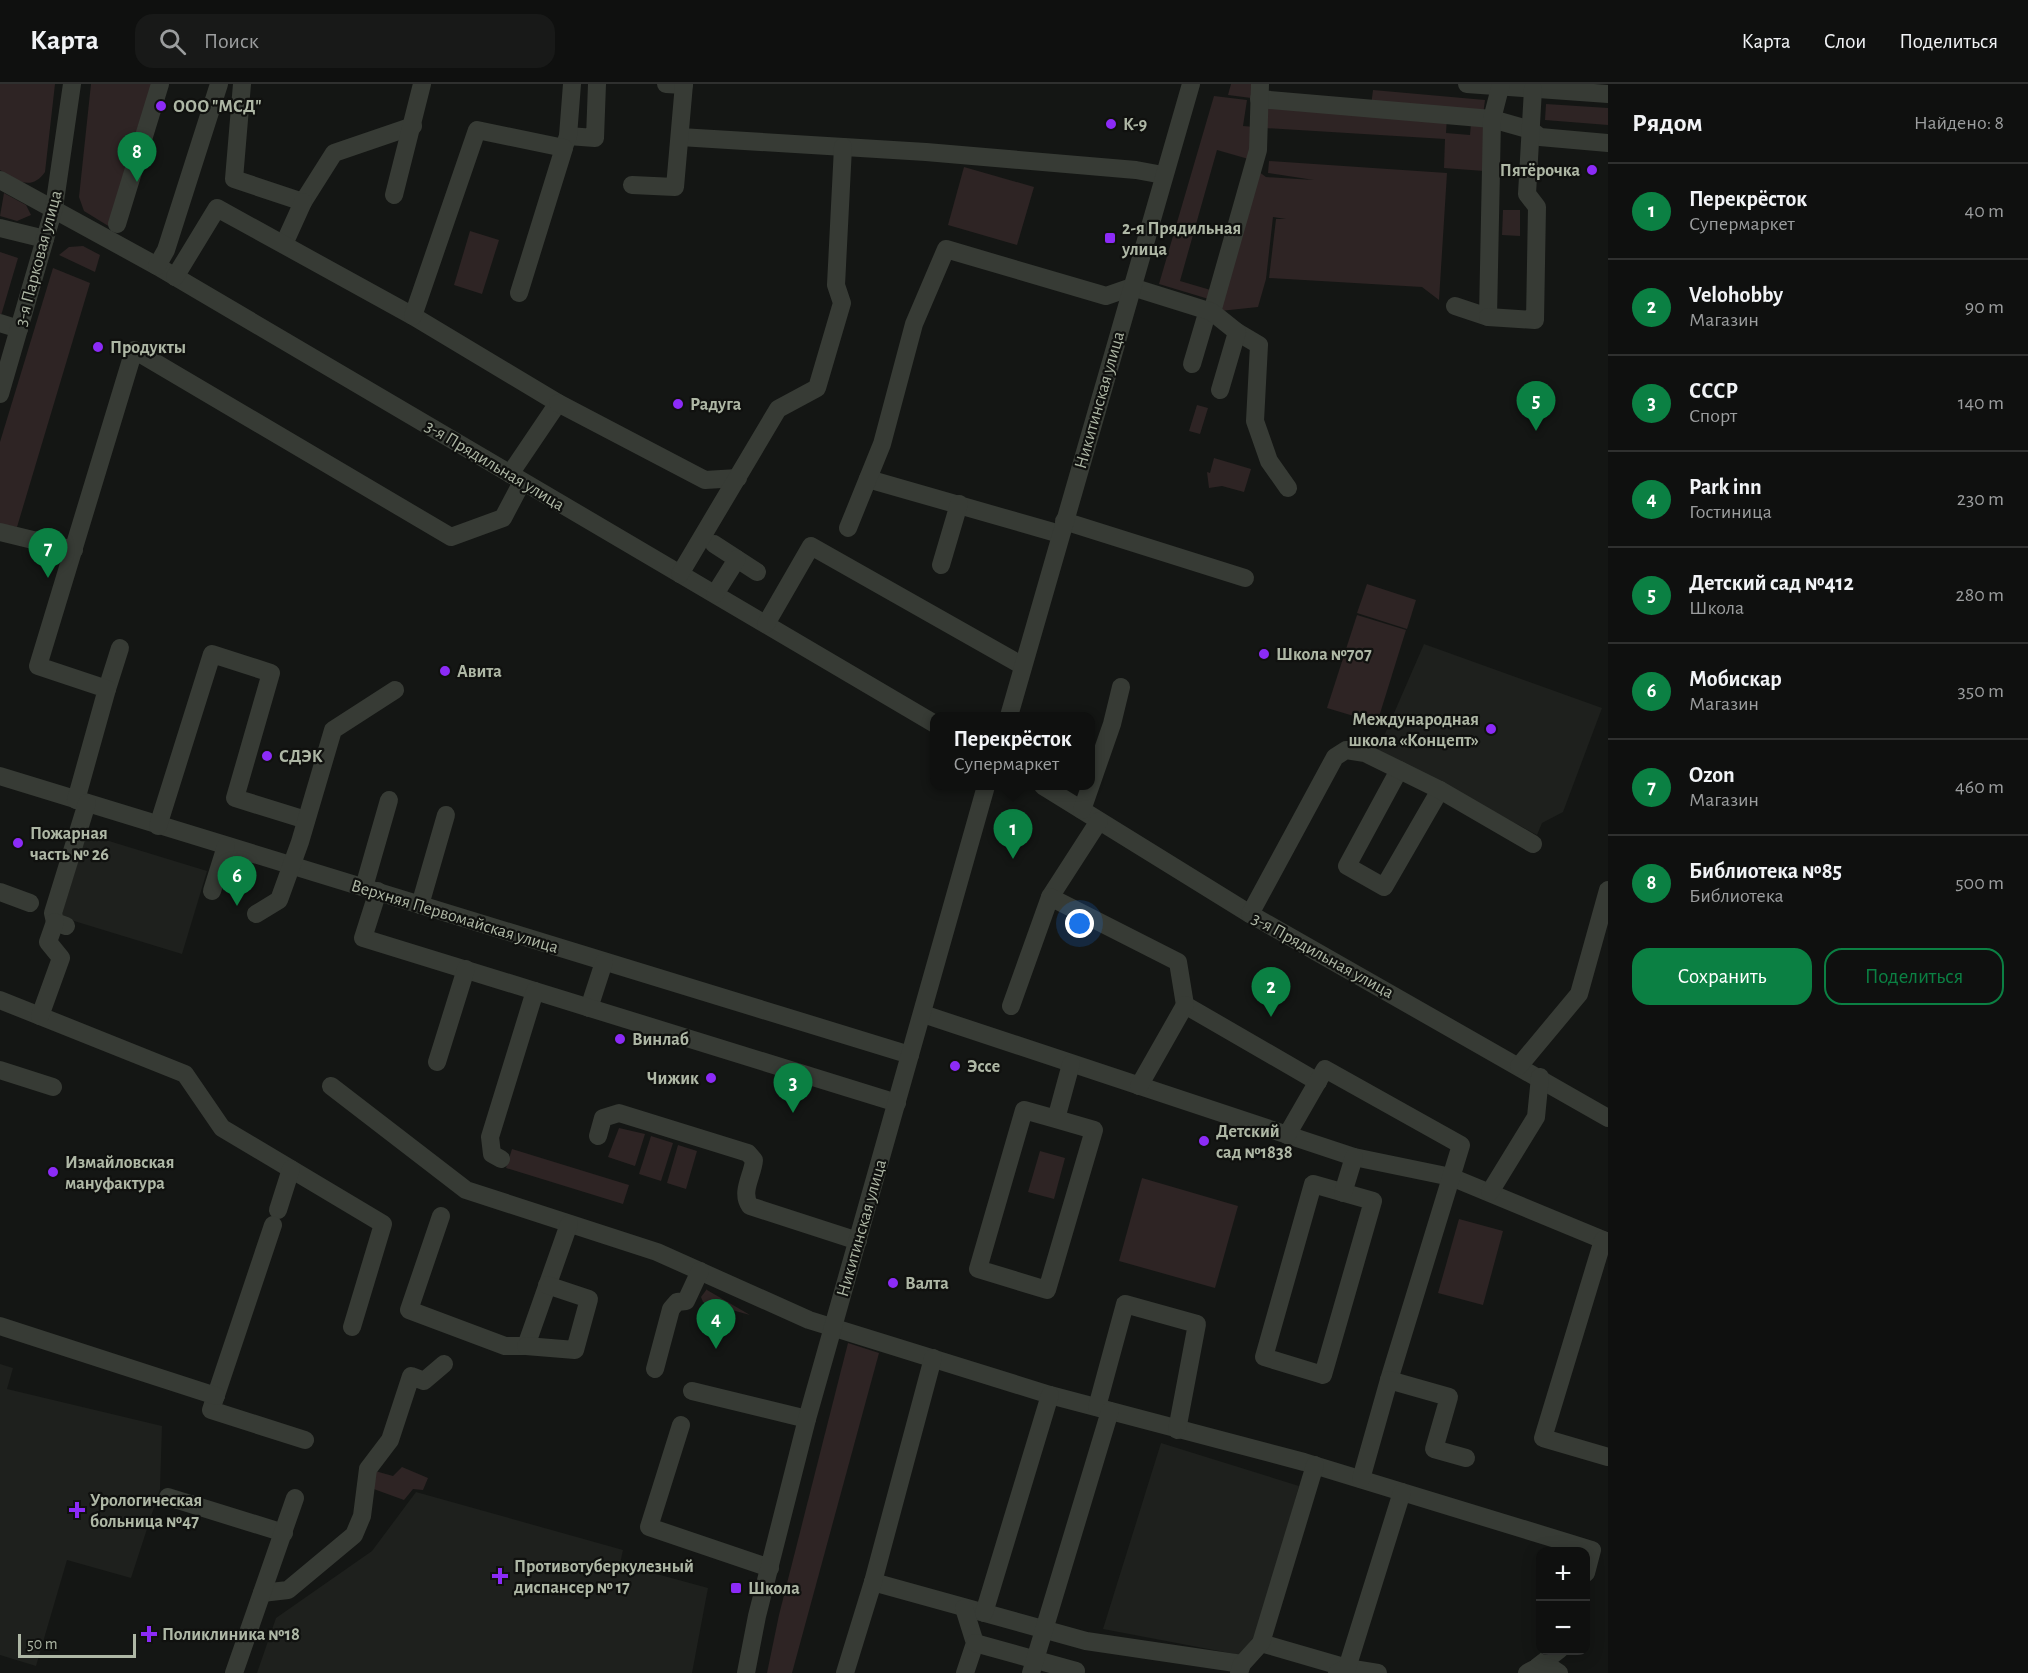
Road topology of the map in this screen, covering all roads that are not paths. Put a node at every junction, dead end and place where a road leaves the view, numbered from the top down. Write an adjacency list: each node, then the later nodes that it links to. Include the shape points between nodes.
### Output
1 (72, 84): 27 (street, 3-я Парковая улица)
2 (160, 84): 28 (street)
3 (219, 84): 32 (street, via 166,249)
4 (242, 84): 26 (street, via 234,179)
5 (422, 84): 16 (street)
6 (572, 84): 19 (street)
7 (597, 84): 19 (street, via 595,138)
8 (678, 84): 18 (street)
9 (1191, 84): 22 (street, Никитинская улица)
10 (1467, 84): 11 (street)
11 (1501, 85): 12 (street); 15 (street)
12 (1543, 88): 14 (street); 17 (street)
13 (1259, 92): 15 (street); 37 (street, via 1258,150)
14 (1608, 94)
15 (1492, 119): 17 (street); 39 (street)
16 (413, 126): 25 (street); 26 (street, via 334,153)
17 (1531, 130): 20 (street, via 1540,137); 39 (street, via 1527,194 1538,207 1535,320)
18 (680, 137): 21 (street); 24 (street, via 675,188)
19 (566, 142): 35 (street); 38 (street, via 477,130)
20 (1608, 143)
21 (843, 147): 22 (street); 48 (street, via 836,285 842,303 817,388 778,409)
22 (1163, 175): 34 (street, Никитинская улица)
23 (0, 180): 27 (street, 3-я Прядильная улица)
24 (632, 184)
25 (394, 195)
26 (303, 202): 31 (street)
27 (54, 208): 30 (street, 3-я Парковая улица); 32 (street, 3-я Прядильная улица)
28 (117, 224)
29 (0, 228): 30 (street)
30 (45, 240): 41 (street, 3-я Парковая улица)
31 (284, 244): 33 (street, via 217,208); 38 (street)
32 (157, 266): 33 (street, 3-я Прядильная улица)
33 (174, 277): 47 (street, 3-я Прядильная улица)
34 (1132, 287): 37 (street); 49 (street, via 1107,296 946,249 914,324 882,444); 52 (street, Никитинская улица)
35 (519, 293)
36 (1455, 306): 39 (street)
37 (1210, 311): 42 (street); 43 (street)
38 (413, 316): 46 (street)
39 (1488, 317)
40 (0, 323): 41 (street)
41 (19, 329): 45 (street, 3-я Парковая улица)
42 (1237, 332): 44 (street); 50 (street, via 1259,345 1254,421 1269,461)
43 (1192, 364)
44 (1220, 390)
45 (0, 394)
46 (558, 403): 47 (street); 48 (street, via 705,480)
47 (516, 478): 56 (street, via 503,518 451,537 134,350); 60 (street, 3-я Прядильная улица)
48 (738, 478): 60 (street)
49 (868, 479): 51 (street); 53 (street)
50 (1288, 488)
51 (959, 504): 52 (street); 58 (street)
52 (1062, 527): 61 (street); 65 (street, Никитинская улица)
53 (848, 528)
54 (0, 532): 56 (street)
55 (714, 544): 57 (street)
56 (74, 550): 67 (street, via 38,666)
57 (737, 559): 59 (street); 62 (street)
58 (941, 565)
59 (757, 572)
60 (681, 574): 62 (street, 3-я Прядильная улица)
61 (1245, 578)
62 (715, 594): 63 (street, 3-я Прядильная улица)
63 (766, 624): 65 (street, via 811,546); 70 (street, 3-я Прядильная улица)
64 (120, 648): 67 (street)
65 (1023, 666): 69 (street, Никитинская улица)
66 (1121, 687): 72 (street)
67 (107, 689): 79 (street)
68 (395, 690): 82 (street, via 333,730)
69 (1009, 712)
70 (930, 720)
71 (1399, 770): 77 (street); 77 (street, via 1347,866 1384,886); 96 (street, via 1365,753 1346,750 1335,758)
72 (1095, 773)
73 (0, 776): 79 (street, Верхняя Первомайская улица)
74 (985, 790): 104 (street, Никитинская улица)
75 (1050, 790): 80 (street, 3-я Прядильная улица)
76 (1089, 790): 80 (street)
77 (1440, 790): 85 (street)
78 (389, 800): 88 (street)
79 (82, 802): 84 (street, Верхняя Первомайская улица); 105 (street, via 53,913 61,924 48,942 61,958)
80 (1082, 810): 83 (street, 3-я Прядильная улица)
81 (446, 815): 94 (street)
82 (306, 820): 84 (street, via 235,798 271,673 213,654); 87 (street)
83 (1100, 821): 92 (street); 96 (street, 3-я Прядильная улица)
84 (158, 826): 86 (street, Верхняя Первомайская улица)
85 (1533, 844)
86 (226, 846): 87 (street, Верхняя Первомайская улица); 90 (street)
87 (292, 866): 88 (street, Верхняя Первомайская улица); 95 (street, via 279,900)
88 (371, 889): 94 (street, Верхняя Первомайская улица); 98 (street, via 363,938)
89 (1608, 890): 109 (street, via 1579,994)
90 (212, 891)
91 (0, 892): 93 (street)
92 (1050, 897): 101 (street, via 1178,962); 102 (street)
93 (30, 903)
94 (420, 905): 97 (street, Верхняя Первомайская улица)
95 (256, 914)
96 (1250, 914): 109 (street, 3-я Прядильная улица)
97 (604, 963): 103 (street); 106 (street, Верхняя Первомайская улица)
98 (466, 969): 99 (street); 107 (street)
99 (535, 991): 103 (street); 122 (street, via 490,1137 492,1154)
100 (0, 1000): 105 (street)
101 (1185, 1005): 112 (street); 114 (street)
102 (1011, 1006)
103 (590, 1008): 116 (street)
104 (922, 1014): 106 (street, Никитинская улица); 108 (street)
105 (40, 1016): 123 (street, via 185,1074 222,1128)
106 (910, 1055): 116 (street, Никитинская улица)
107 (437, 1062)
108 (1071, 1064): 114 (street); 118 (street)
109 (1519, 1066): 111 (street, 3-я Прядильная улица)
110 (0, 1070): 115 (street)
111 (1540, 1077): 117 (street, 3-я Прядильная улица); 125 (street, via 1536,1117)
112 (1318, 1082): 119 (street); 124 (street, via 1325,1069 1461,1145)
113 (331, 1086): 128 (street, via 466,1190)
114 (1139, 1086): 119 (street)
115 (53, 1087)
116 (897, 1103): 129 (street, Никитинская улица)
117 (1608, 1118)
118 (1056, 1119): 118 (street, via 1094,1130 1047,1290 978,1269 1024,1110)
119 (1287, 1135): 121 (street)
120 (598, 1136): 129 (street, via 603,1118 620,1113 748,1153 754,1160 746,1190 750,1206)
121 (1354, 1157): 124 (street); 126 (street)
122 (501, 1159)
123 (291, 1169): 135 (street, via 383,1224); 144 (street)
124 (1451, 1177): 125 (street); 141 (street)
125 (1490, 1192): 130 (street)
126 (1343, 1193): 126 (street, via 1373,1201 1323,1375 1263,1358 1313,1184)
127 (441, 1216): 137 (street, via 410,1310 504,1346)
128 (569, 1224): 132 (street, via 657,1252); 133 (street)
129 (858, 1241): 136 (street, Никитинская улица)
130 (1605, 1241): 131 (street)
131 (1602, 1263): 150 (street, via 1543,1438)
132 (700, 1271): 136 (street); 140 (street, via 686,1301 677,1302 671,1310)
133 (547, 1285): 137 (street); 137 (street, via 589,1299 575,1350)
134 (0, 1326): 144 (street)
135 (352, 1327)
136 (833, 1328): 138 (street); 146 (street, Никитинская улица)
137 (526, 1346)
138 (933, 1358): 143 (street); 160 (street)
139 (444, 1364): 161 (street, via 424,1381 411,1376 390,1440 368,1469 362,1516 354,1535 288,1590)
140 (656, 1369)
141 (1389, 1380): 151 (street, via 1449,1397 1434,1449); 153 (street)
142 (692, 1390): 146 (street)
143 (1050, 1395): 145 (street); 163 (street)
144 (216, 1396): 149 (street, via 211,1410)
145 (1104, 1409): 148 (street); 148 (street, via 1125,1304 1197,1324); 164 (street)
146 (807, 1419): 159 (street, Никитинская улица)
147 (681, 1425): 159 (street, via 649,1527)
148 (1177, 1430): 152 (street)
149 (305, 1440)
150 (1608, 1457)
151 (1466, 1458)
152 (1315, 1465): 153 (street); 166 (street)
153 (1361, 1479): 154 (street)
154 (1401, 1492): 158 (street); 171 (street)
155 (168, 1497): 157 (street)
156 (295, 1498): 157 (street)
157 (284, 1533): 161 (street)
158 (1582, 1547)
159 (770, 1568): 175 (street, Никитинская улица)
160 (873, 1582): 162 (street); 176 (street)
161 (262, 1593): 174 (street)
162 (964, 1608): 163 (street); 165 (street)
163 (984, 1613): 164 (street)
164 (1044, 1629): 169 (street); 170 (street, via 1086,1641)
165 (975, 1642): 169 (street); 177 (street)
166 (1261, 1643): 170 (street); 171 (street)
167 (1554, 1655): 172 (street)
168 (1562, 1655): 180 (street)
169 (1033, 1666): 173 (street)
170 (1241, 1668)
171 (1342, 1670): 178 (street)
172 (1532, 1670): 179 (street, via 1547,1667)
173 (1076, 1671)
174 (234, 1673)
175 (746, 1673)
176 (845, 1673)
177 (965, 1673)
178 (1378, 1673)
179 (1558, 1673)
180 (1565, 1673)

